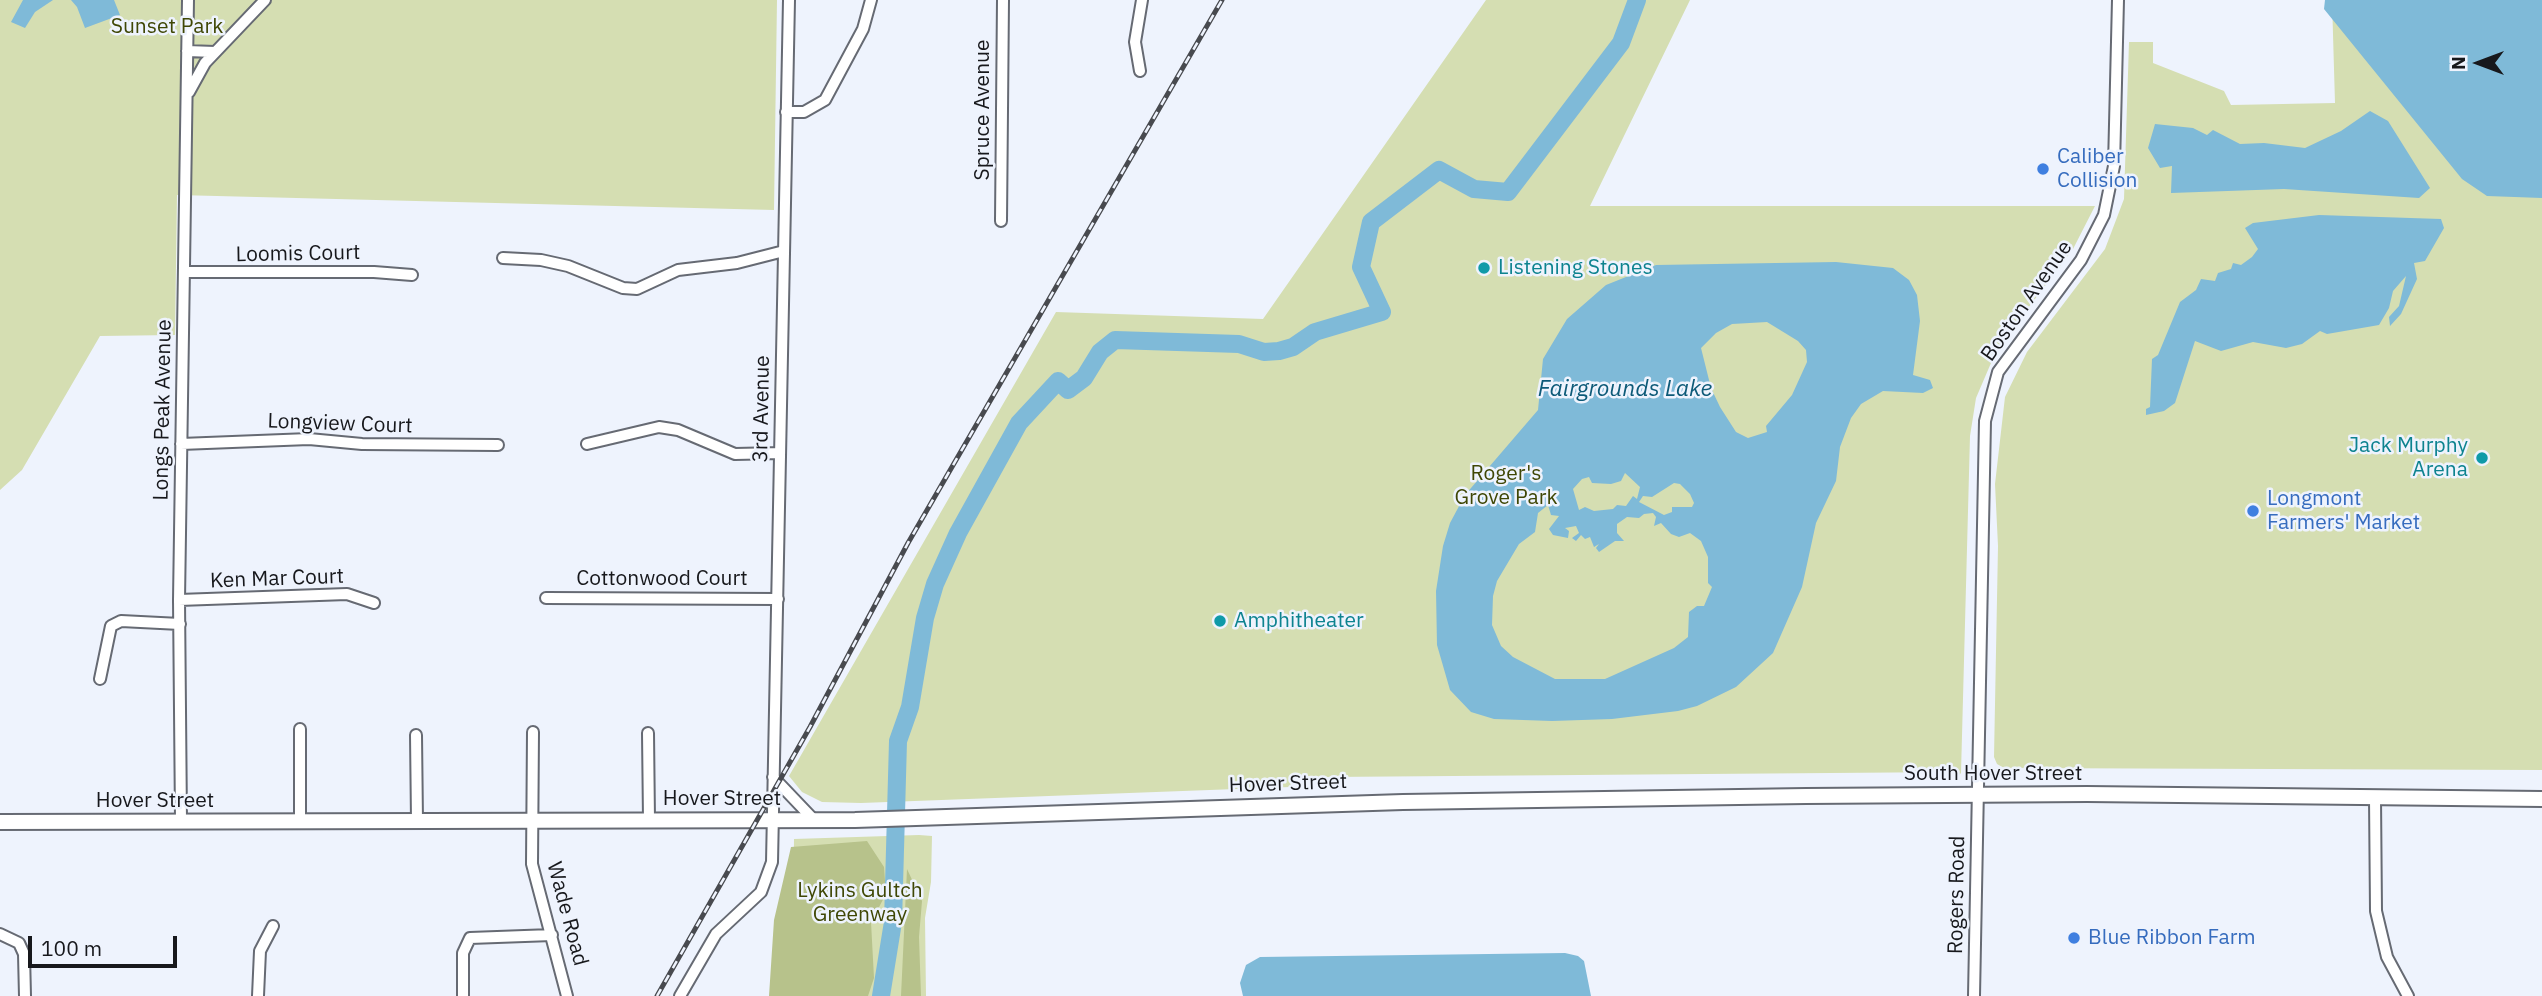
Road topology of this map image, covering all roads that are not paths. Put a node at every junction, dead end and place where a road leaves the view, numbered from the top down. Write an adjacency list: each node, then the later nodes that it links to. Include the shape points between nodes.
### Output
1 (188, 0): 8 (street, Longs Peak Avenue)
2 (265, 0): 9 (street)
3 (789, 0): 12 (street, 3rd Avenue)
4 (871, 0): 12 (street, via 863,29 825,100 804,112)
5 (1003, 0): 13 (street, Spruce Avenue)
6 (1142, 0): 10 (street, via 1135,43)
7 (2118, 0): 33 (street, Boston Avenue, via 2114,166 2104,215 2081,260 1998,372 1988,402)
8 (187, 51): 9 (street); 11 (street, Longs Peak Avenue)
9 (215, 52): 11 (street)
10 (1140, 71)
11 (186, 98): 16 (street, Longs Peak Avenue)
12 (786, 112): 14 (street, 3rd Avenue)
13 (1001, 221)
14 (784, 251): 15 (street, via 678,270 637,289 568,266); 21 (street, 3rd Avenue)
15 (503, 258)
16 (184, 272): 17 (street, Loomis Court); 18 (street, Longs Peak Avenue)
17 (412, 275)
18 (181, 444): 20 (street, Longview Court, via 309,439); 24 (street, Longs Peak Avenue)
19 (587, 444): 21 (street, via 659,427 678,430 735,454)
20 (498, 445)
21 (780, 453): 23 (street, 3rd Avenue)
22 (546, 598): 23 (street, Cottonwood Court)
23 (778, 599): 32 (street, 3rd Avenue)
24 (179, 600): 25 (street, Ken Mar Court, via 347,594); 26 (street, Longs Peak Avenue)
25 (374, 603)
26 (180, 624): 27 (street, via 121,621 111,626); 41 (street, Longs Peak Avenue)
27 (100, 679)
28 (300, 729): 42 (street)
29 (533, 732): 37 (street, Wade Road)
30 (648, 733): 38 (street)
31 (416, 735): 43 (street)
32 (773, 777): 39 (street, 3rd Avenue); 40 (street)
33 (1978, 794): 34 (main road, South Hover Street); 36 (main road, South Hover Street); 53 (street, Rogers Road)
34 (2375, 798): 35 (main road, South Hover Street); 54 (street, via 2376,911 2387,957)
35 (2542, 799)
36 (1444, 801): 40 (main road, Hover Street)
37 (532, 820): 38 (main road, Hover Street); 43 (main road, Hover Street); 47 (street, Wade Road, via 535,875)
38 (649, 820): 39 (main road, Hover Street)
39 (772, 820): 40 (main road, Hover Street); 52 (street, 3rd Avenue, via 772,862 764,886 716,934)
40 (814, 820)
41 (181, 821): 42 (main road, Hover Street); 44 (main road, Hover Street)
42 (300, 821): 43 (main road, Hover Street)
43 (417, 821)
44 (0, 822)
45 (273, 926): 49 (street, via 260,951)
46 (0, 934): 48 (street, via 19,943 24,954)
47 (552, 935): 50 (street, via 470,938 463,953); 51 (street, Wade Road)
48 (25, 996)
49 (258, 996)
50 (463, 996)
51 (567, 996)
52 (680, 996)
53 (1974, 996)
54 (2407, 996)

